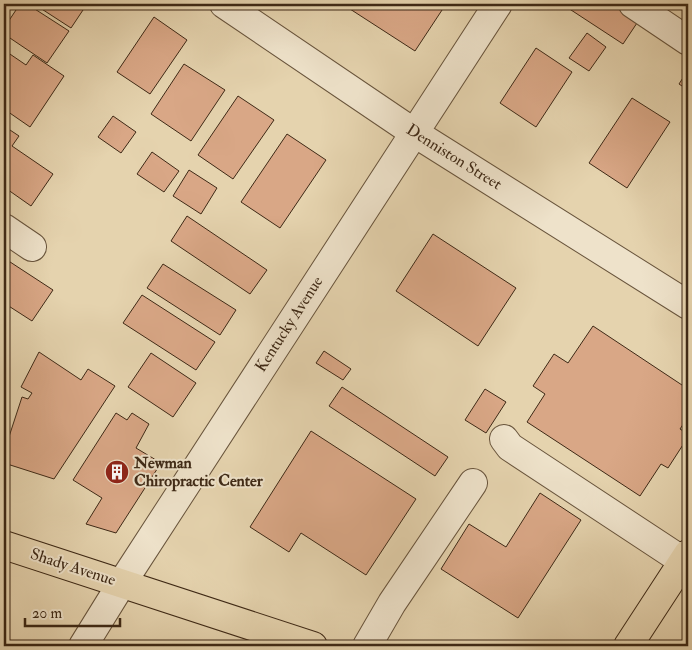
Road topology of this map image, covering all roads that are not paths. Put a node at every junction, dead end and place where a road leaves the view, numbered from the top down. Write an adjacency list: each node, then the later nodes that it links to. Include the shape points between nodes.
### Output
1 (226, 4): 5 (street, Denniston Street)
2 (498, 4): 5 (street, Kentucky Avenue)
3 (633, 4): 4 (street)
4 (688, 41)
5 (413, 132): 8 (street, Denniston Street); 13 (street, Kentucky Avenue)
6 (4, 228): 7 (street)
7 (32, 247)
8 (688, 305)
9 (504, 439): 12 (street, via 510,446)
10 (473, 482): 16 (street)
11 (4, 545): 13 (main road, Shady Avenue)
12 (686, 558): 17 (main road)
13 (122, 582): 14 (main road, Shady Avenue); 15 (street, Kentucky Avenue)
14 (305, 645)
15 (83, 646)
16 (367, 646)
17 (628, 646)

